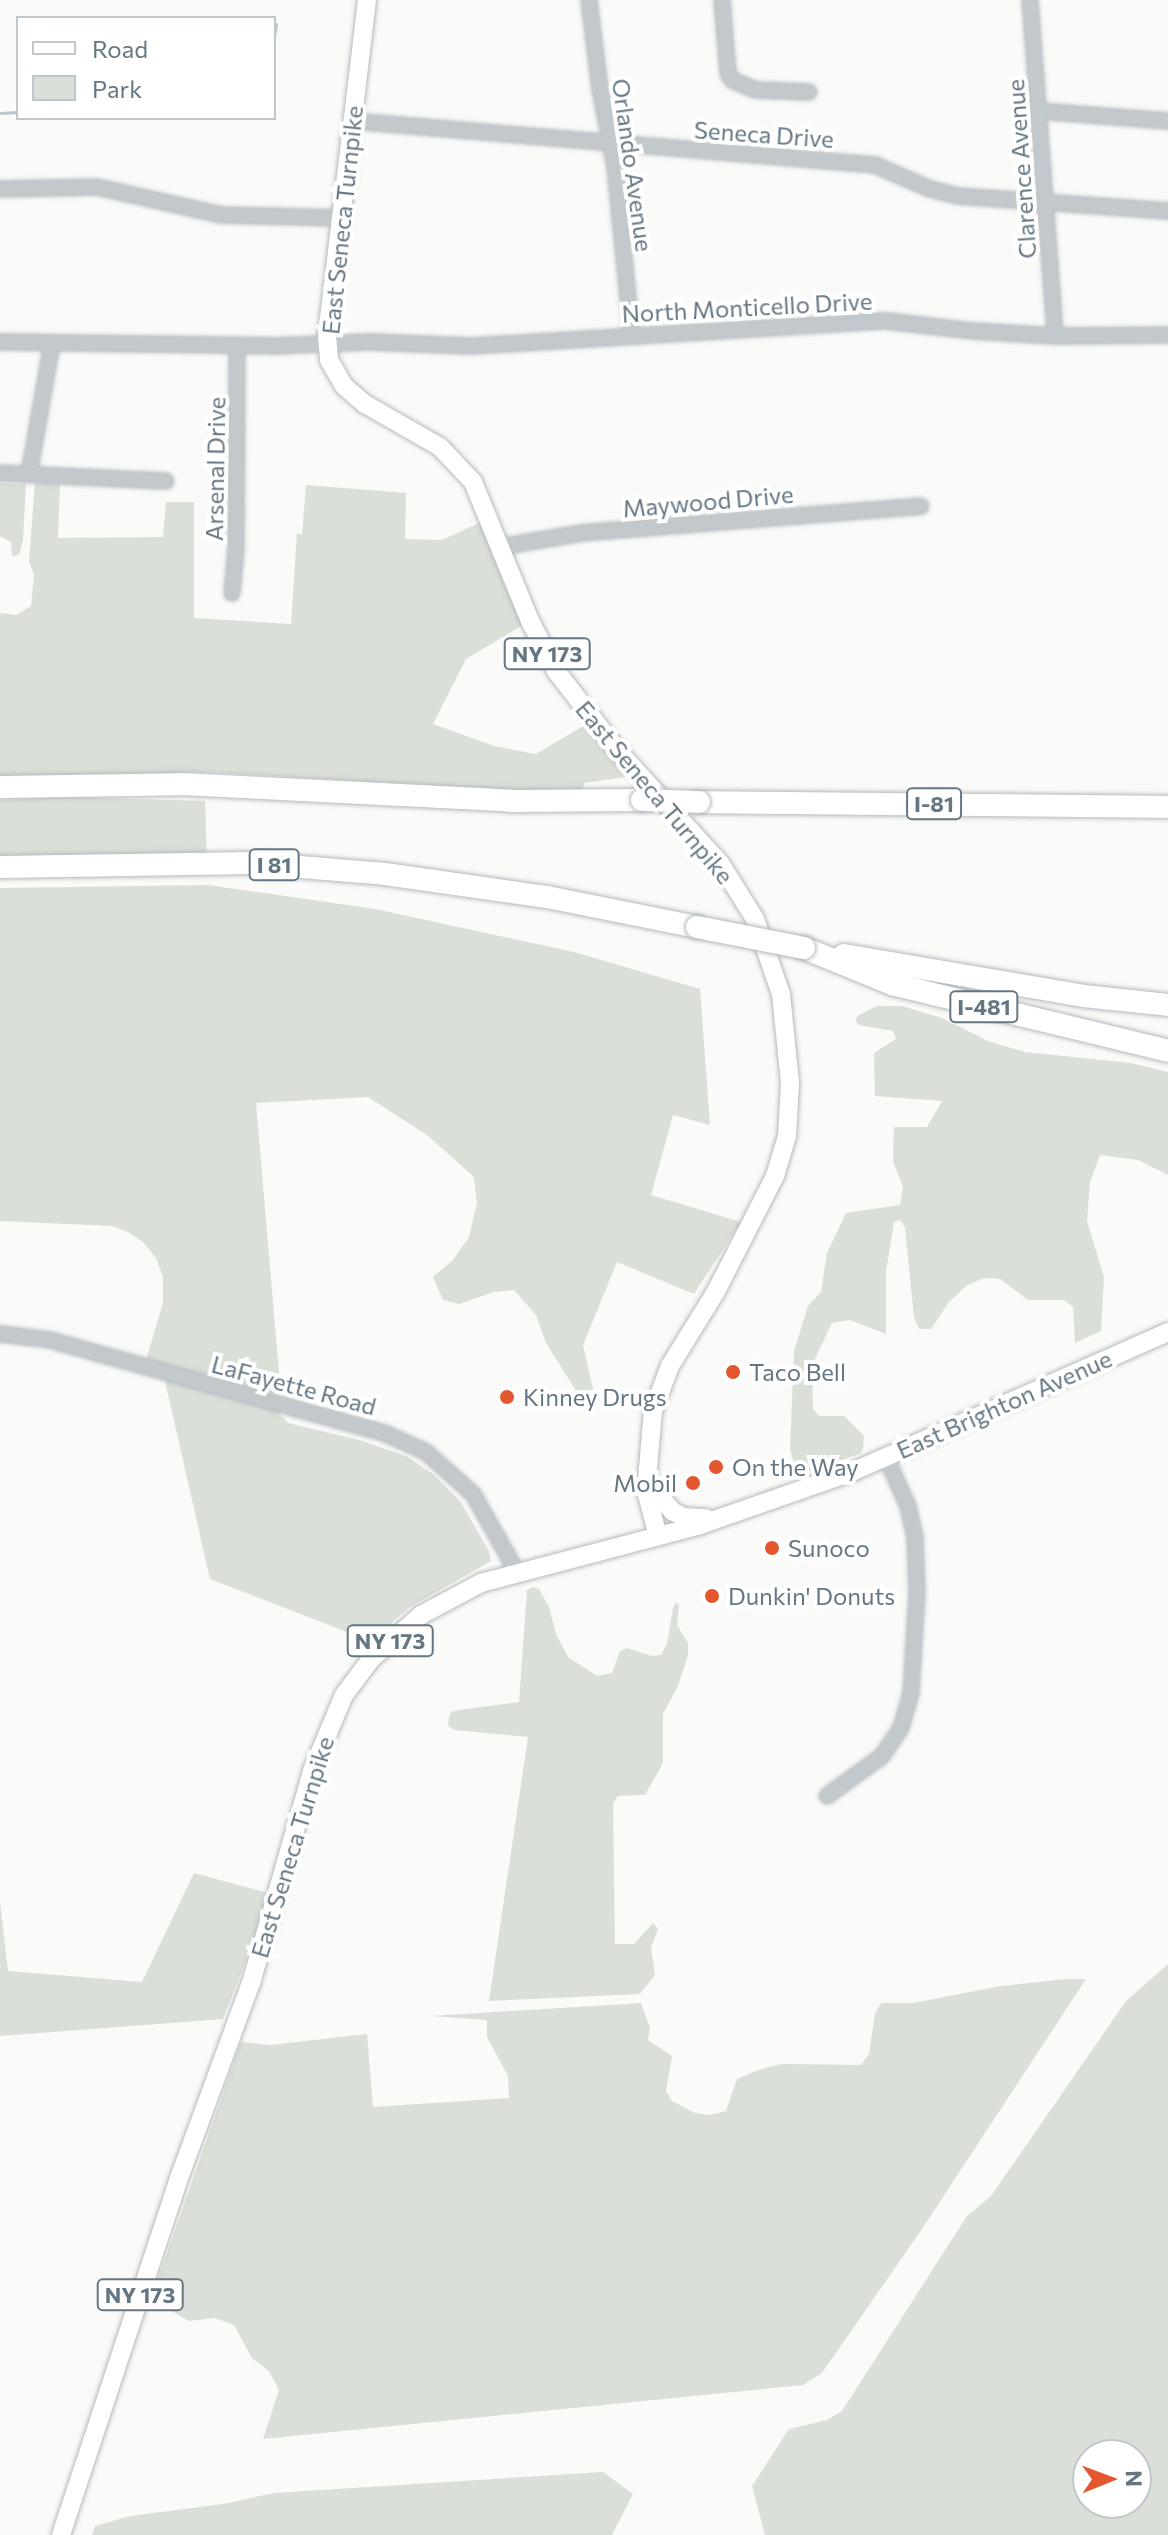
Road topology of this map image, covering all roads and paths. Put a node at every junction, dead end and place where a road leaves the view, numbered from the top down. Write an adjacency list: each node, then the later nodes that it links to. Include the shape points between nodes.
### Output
1 (367, 0): 7 (main road, East Seneca Turnpike / NY 173)
2 (589, 0): 9 (street, Orlando Avenue)
3 (722, 0): 5 (street, via 732,80 755,90)
4 (1030, 0): 6 (street, Clarence Avenue)
5 (809, 92)
6 (1039, 111): 8 (street); 11 (street, Clarence Avenue)
7 (352, 121): 9 (street, Seneca Drive); 13 (main road, East Seneca Turnpike / NY 173)
8 (1168, 121)
9 (610, 145): 11 (street, Seneca Drive, via 875,165 958,196); 15 (street, Orlando Avenue)
10 (0, 189): 13 (street, via 97,187 221,215)
11 (1045, 200): 12 (street, Seneca Drive); 16 (street, Clarence Avenue)
12 (1168, 211)
13 (341, 218): 19 (main road, East Seneca Turnpike / NY 173)
14 (1168, 335): 16 (street, North Monticello Drive)
15 (632, 336): 16 (street, North Monticello Drive, via 886,321); 19 (street, North Monticello Drive, via 472,346)
16 (1055, 336)
17 (0, 342): 18 (street, North Monticello Drive)
18 (52, 344): 20 (street, North Monticello Drive); 22 (street)
19 (327, 344): 20 (street, North Monticello Drive); 25 (main road, East Seneca Turnpike / NY 173, via 329,360 344,386 459,464 486,508)
20 (237, 345): 26 (street, Arsenal Drive)
21 (0, 473): 22 (street)
22 (29, 474): 23 (street)
23 (166, 481)
24 (921, 506): 25 (street, Maywood Drive, via 581,533)
25 (500, 547): 38 (main road, East Seneca Turnpike / NY 173, via 530,621 579,704 731,879 766,944 781,994 789,1071 787,1136 775,1176 748,1230 670,1366 653,1411)
26 (232, 593)
27 (0, 787): 29 (highway, I-81, bridge, via 182,784 512,801)
28 (1168, 797): 29 (highway)
29 (1021, 804): 30 (highway, I-81)
30 (1168, 807)
31 (0, 867): 32 (highway, I 81, bridge, via 252,863 385,874 547,897)
32 (804, 948): 33 (highway, I 81, via 1084,996); 34 (highway, I-481, via 892,984)
33 (1168, 1005)
34 (1168, 1051)
35 (1168, 1332): 37 (main road, East Brighton Avenue)
36 (0, 1334): 41 (street, LaFayette Road, via 50,1340 384,1433 426,1452 473,1494)
37 (886, 1457): 39 (main road, East Brighton Avenue); 42 (street, via 915,1537 911,1693 901,1728 882,1756)
38 (646, 1480): 39 (main road, via 672,1511); 40 (main road, East Seneca Turnpike / NY 173)
39 (717, 1519): 40 (main road, East Brighton Avenue)
40 (658, 1536): 41 (main road, East Seneca Turnpike / NY 173)
41 (517, 1572): 43 (main road, East Seneca Turnpike / NY 173, via 448,1598 397,1633 344,1695 328,1726 251,1983 181,2173)
42 (827, 1796)
43 (61, 2535)

